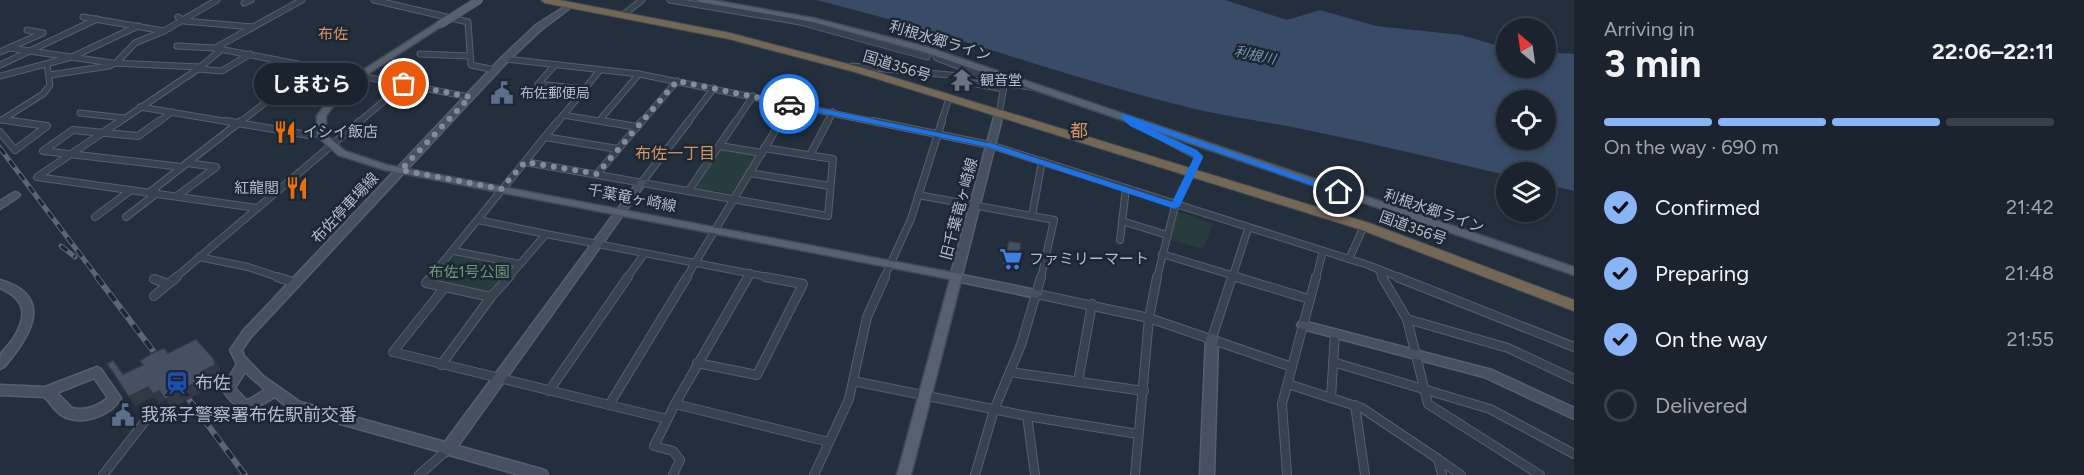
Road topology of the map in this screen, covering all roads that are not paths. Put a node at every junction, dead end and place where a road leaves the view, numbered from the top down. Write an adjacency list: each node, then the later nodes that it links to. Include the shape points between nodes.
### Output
1 (217, 0): 16 (street)
2 (251, 0): 10 (street)
3 (302, 0): 18 (street)
4 (374, 0): 30 (street, via 468,22)
5 (479, 0): 44 (main road, bridge)
6 (545, 0): 11 (highway, 国道356号)
7 (642, 0): 12 (street)
8 (670, 0): 29 (street, via 800,22)
9 (700, 0): 29 (main road, 利根水郷ライン, via 813,20)
10 (244, 3)
11 (571, 5): 12 (highway, 国道356号); 32 (street, 布佐停車場線, via 539,27)
12 (623, 15): 37 (highway, 国道356号, via 730,36)
13 (83, 17): 15 (street)
14 (178, 17): 16 (street)
15 (97, 19): 17 (street); 25 (street)
16 (184, 21): 18 (street); 20 (street)
17 (138, 26): 20 (street); 31 (street)
18 (253, 27): 23 (street)
19 (27, 30): 22 (street, via 43,33)
20 (164, 31): 33 (street, via 135,43)
21 (177, 46): 23 (street)
22 (9, 48): 25 (street); 26 (street)
23 (214, 48): 24 (street)
24 (222, 49): 27 (street); 38 (street)
25 (30, 51): 31 (street); 35 (street)
26 (0, 52)
27 (250, 54): 38 (street, via 222,71); 44 (street)
28 (420, 54): 30 (street)
29 (930, 55): 45 (street); 52 (main road, 利根水郷ライン)
30 (469, 56): 39 (street, via 474,67)
31 (72, 57): 33 (street); 34 (street)
32 (506, 59): 36 (street); 39 (street, 布佐停車場線)
33 (116, 63): 38 (street); 42 (street, via 100,69)
34 (47, 64): 42 (street); 43 (street)
35 (0, 65)
36 (555, 65): 40 (street); 53 (street, via 538,84)
37 (843, 66): 45 (street); 56 (highway, 国道356号)
38 (199, 68): 58 (street)
39 (495, 70): 55 (street, 布佐停車場線)
40 (600, 70): 41 (street); 53 (street)
41 (639, 74): 46 (street); 67 (street)
42 (50, 75): 66 (street, via 50,85 43,94)
43 (0, 76)
44 (358, 76): 49 (street); 73 (main road, via 328,102 320,120)
45 (993, 80): 50 (street)
46 (677, 81): 51 (street); 70 (street)
47 (292, 82): 69 (street)
48 (972, 83): 50 (street)
49 (404, 84): 55 (street); 77 (street)
50 (1004, 86): 52 (street); 62 (street)
51 (714, 88): 54 (street); 90 (street)
52 (1040, 88): 64 (main road, 利根水郷ライン)
53 (585, 89): 63 (street)
54 (753, 96): 57 (street); 78 (street)
55 (470, 97): 86 (street, 布佐停車場線)
56 (949, 98): 62 (highway, 国道356号); 74 (street)
57 (791, 104): 60 (street); 80 (street)
58 (140, 107): 59 (street); 65 (street)
59 (172, 112): 69 (street); 72 (street, via 138,136)
60 (833, 112): 74 (street); 82 (street)
61 (80, 113): 65 (street)
62 (999, 114): 76 (street, 旧千葉竜ヶ崎線); 89 (highway, 国道356号)
63 (563, 115): 67 (street); 75 (street)
64 (1124, 116): 89 (street, via 1194,152 1199,157); 128 (main road, 利根水郷ライン)
65 (124, 117): 72 (street)
66 (1, 121): 68 (street)
67 (599, 121): 70 (street)
68 (15, 122): 71 (street); 71 (street, via 47,126 15,150)
69 (237, 123): 73 (street, via 308,135); 85 (street)
70 (637, 127): 79 (street)
71 (0, 132)
72 (104, 132): 81 (street); 81 (street, via 73,130 43,151)
73 (322, 132): 77 (main road, 千葉竜ヶ崎線)
74 (937, 133): 76 (street); 98 (street)
75 (545, 137): 79 (street); 84 (street)
76 (990, 145): 83 (street); 101 (street, 旧千葉竜ヶ崎線)
77 (331, 146): 86 (main road, 千葉竜ヶ崎線, via 359,161); 104 (street)
78 (720, 146): 80 (street); 95 (street)
79 (618, 149): 88 (street)
80 (763, 151): 82 (street); 87 (street)
81 (73, 153): 85 (street); 94 (street, via 37,177)
82 (810, 155): 91 (street, via 833,159)
83 (1042, 161): 92 (street); 106 (street)
84 (525, 162): 88 (street); 93 (street)
85 (185, 165): 96 (street); 99 (street, via 216,167)
86 (401, 170): 93 (main road, 千葉竜ヶ崎線); 133 (street, 布佐停車場線)
87 (749, 172): 91 (street); 100 (street)
88 (597, 174): 90 (street)
89 (1192, 175): 103 (street); 111 (highway, 国道356号)
90 (642, 182): 95 (street); 105 (street)
91 (830, 186): 100 (street, via 828,216)
92 (1126, 188): 103 (street); 110 (street)
93 (501, 189): 105 (main road, 千葉竜ヶ崎線); 109 (street)
94 (131, 190): 96 (street); 107 (street)
95 (689, 190): 100 (street)
96 (154, 193): 99 (street); 108 (street)
97 (15, 195): 102 (street)
98 (918, 195): 101 (street); 126 (street)
99 (177, 196): 104 (street)
100 (733, 199): 113 (street)
101 (975, 205): 106 (street); 131 (street, 旧千葉竜ヶ崎線)
102 (0, 206)
103 (1175, 206): 112 (street); 115 (street)
104 (257, 208): 122 (street)
105 (619, 212): 113 (main road, 千葉竜ヶ崎線); 117 (street)
106 (1032, 216): 137 (street, via 1054,220)
107 (95, 217)
108 (126, 217)
109 (478, 220): 114 (street); 118 (street)
110 (1122, 221): 115 (street); 116 (street)
111 (1364, 226): 123 (street); 142 (highway, 国道356号)
112 (1248, 229): 119 (street); 130 (street)
113 (715, 230): 125 (street); 126 (main road, 千葉竜ヶ崎線)
114 (546, 234): 117 (street); 124 (street)
115 (1167, 235): 121 (street)
116 (1120, 240)
117 (596, 244): 120 (street); 157 (street)
118 (454, 251): 124 (street); 136 (street, via 426,284)
119 (1323, 251): 123 (street); 140 (street)
120 (644, 254): 125 (street); 164 (street)
121 (1162, 254): 130 (street); 143 (street)
122 (199, 257): 133 (street, via 248,267); 135 (street)
123 (1349, 259): 127 (street)
124 (520, 264): 139 (street)
125 (695, 264): 129 (street); 171 (street)
126 (892, 265): 131 (main road, 千葉竜ヶ崎線); 159 (street, via 867,317)
127 (1378, 269): 144 (street); 148 (street)
128 (1574, 271)
129 (750, 273): 151 (street); 151 (street, via 803,284 757,375)
130 (1233, 276): 140 (street); 147 (street)
131 (956, 277): 137 (street); 168 (main road)
132 (154, 279): 135 (street)
133 (296, 283): 153 (street, 布佐停車場線, via 237,346)
134 (0, 284): 152 (street, via 21,296 29,312 24,334)
135 (168, 284): 138 (street)
136 (445, 287): 139 (street); 154 (street, via 393,352)
137 (1037, 294): 141 (street); 156 (street)
138 (154, 296)
139 (491, 297): 154 (street)
140 (1309, 299): 145 (street)
141 (1092, 304): 143 (street); 160 (street)
142 (1574, 306)
143 (1149, 318): 147 (street); 165 (street)
144 (1407, 320): 149 (street); 158 (street, via 1508,348)
145 (1303, 326): 146 (street); 155 (street)
146 (1335, 333): 149 (street); 150 (street)
147 (1212, 338): 155 (street); 192 (street)
148 (1574, 347)
149 (1416, 352): 162 (street); 175 (street, via 1488,372)
150 (1333, 362): 162 (street); 169 (street)
151 (697, 363): 170 (street)
152 (0, 364)
153 (244, 364): 167 (street); 167 (street, via 228,389 243,405 253,404)
154 (441, 364): 157 (street)
155 (1292, 367): 161 (street)
156 (1010, 372): 160 (street); 173 (street)
157 (498, 379): 164 (street); 180 (street)
158 (1574, 379)
159 (854, 381): 168 (street); 179 (street)
160 (1078, 382): 165 (street)
161 (1288, 384): 169 (street); 193 (street, via 1282,404)
162 (1425, 388): 181 (street, via 1490,409); 197 (street, via 1428,404)
163 (0, 390): 166 (street)
164 (549, 391): 171 (street)
165 (1144, 391): 178 (street)
166 (46, 392): 166 (street, via 97,372 115,398 104,408 75,414)
167 (273, 392): 180 (street, via 322,415)
168 (925, 396): 173 (street); 188 (main road)
169 (1331, 398): 172 (street)
170 (675, 404): 177 (street); 179 (street)
171 (609, 405): 177 (street)
172 (1355, 405): 182 (street); 194 (street)
173 (994, 410): 176 (street); 189 (street)
174 (153, 411): 183 (street)
175 (1574, 414)
176 (1027, 416): 178 (street); 190 (street)
177 (667, 419): 186 (street, via 654,446 674,451 680,460)
178 (1138, 434): 191 (street)
179 (829, 442): 187 (street)
180 (447, 450): 184 (street); 185 (street)
181 (1574, 454)
182 (1438, 459): 195 (street); 196 (street)
183 (103, 475)
184 (419, 475)
185 (542, 475)
186 (673, 475)
187 (814, 475)
188 (904, 475)
189 (975, 475)
190 (1035, 475)
191 (1135, 475)
192 (1207, 475)
193 (1287, 475)
194 (1365, 475)
195 (1442, 475)
196 (1461, 475)
197 (1540, 475)

